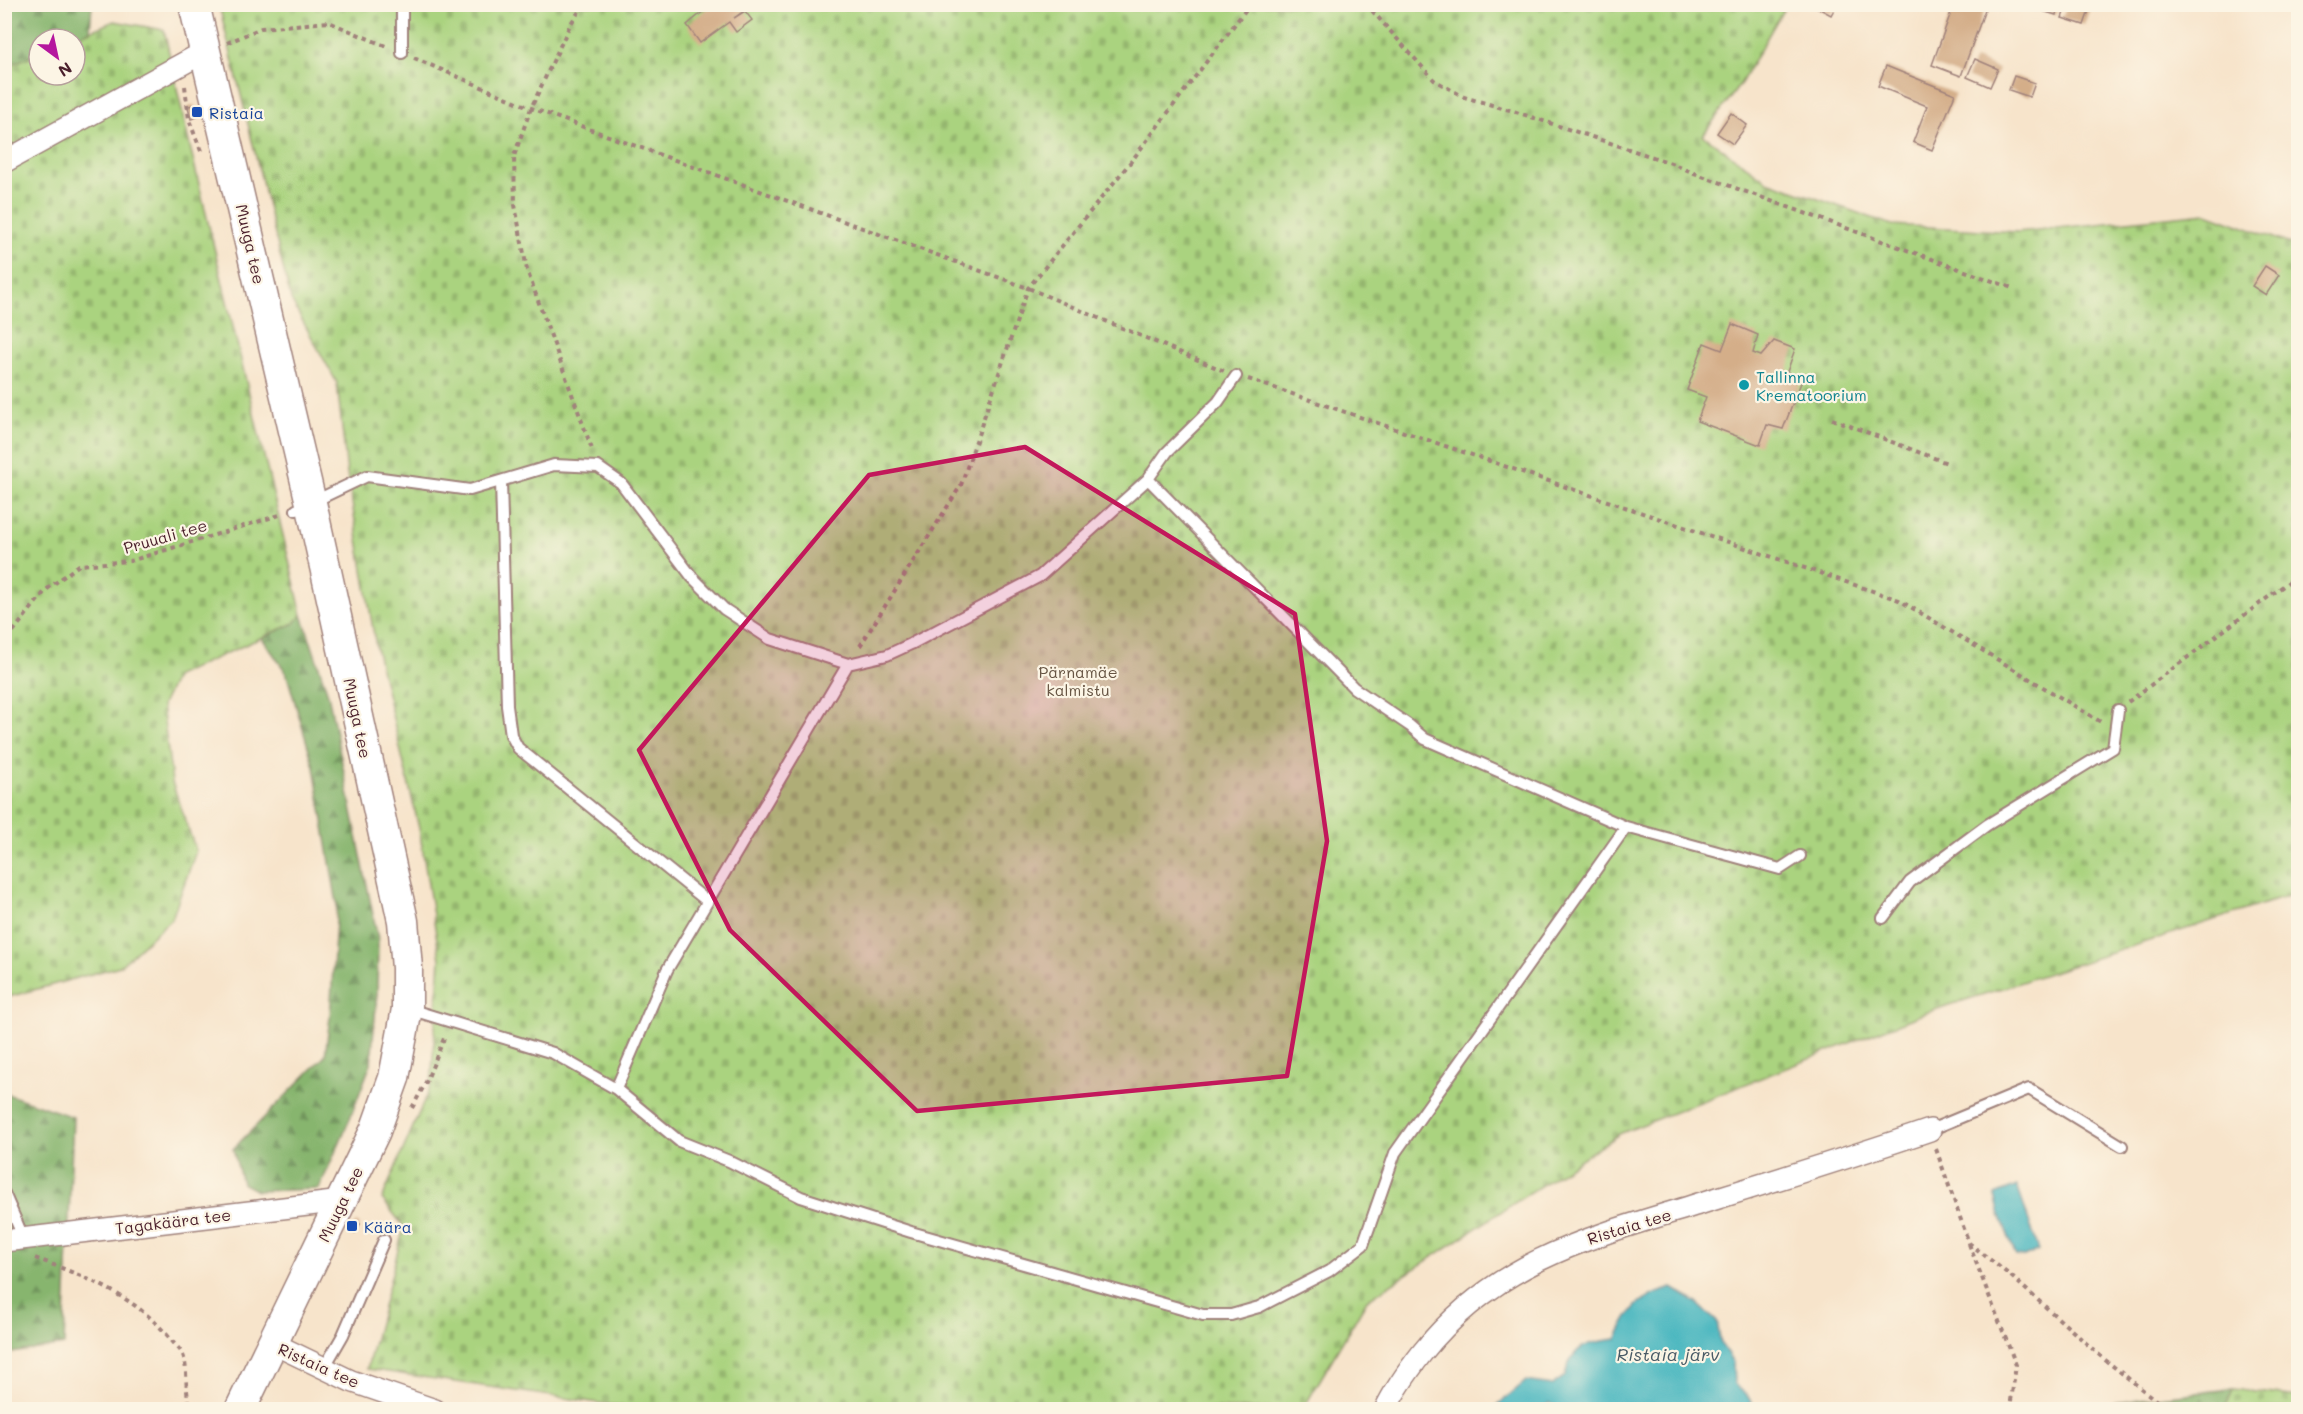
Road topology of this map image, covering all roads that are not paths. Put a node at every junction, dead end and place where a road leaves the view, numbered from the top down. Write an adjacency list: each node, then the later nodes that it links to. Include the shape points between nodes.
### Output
1 (194, 4): 4 (main road, Muuga tee)
2 (402, 4): 3 (lane)
3 (402, 53)
4 (193, 58): 5 (street); 9 (main road, Muuga tee)
5 (4, 162)
6 (1236, 375): 7 (lane, via 1218,402 1167,452)
7 (1148, 479): 10 (lane, via 1040,576 912,644 887,655); 12 (lane, via 1354,688 1425,739)
8 (501, 481): 9 (lane, via 470,490 367,476); 10 (lane, via 554,465 598,467 621,483 692,577 724,609 770,639); 14 (lane, via 511,735 518,748)
9 (304, 507): 16 (main road, Muuga tee, via 403,921)
10 (848, 664): 14 (lane)
11 (2118, 710): 15 (lane, via 2113,748 1977,832 1910,882)
12 (1626, 827): 13 (lane, via 1780,869); 17 (lane, via 1395,1153 1364,1245 1329,1271 1259,1307 1231,1315 1203,1315 801,1197 679,1141)
13 (1800, 856)
14 (707, 901): 17 (lane, via 667,970)
15 (1883, 918)
16 (407, 1009): 17 (lane, via 553,1053); 21 (main road, Muuga tee, via 394,1078 375,1131)
17 (616, 1089)
18 (1930, 1130): 19 (lane, via 2029,1089); 28 (street, Ristaia tee, via 1581,1241 1528,1265 1483,1293 1450,1321 1410,1368)
19 (2122, 1146)
20 (4, 1193): 23 (lane)
21 (342, 1201): 23 (street, Tagakäära tee); 24 (main road, Muuga tee)
22 (384, 1239): 25 (lane, via 343,1335)
23 (18, 1244)
24 (272, 1343): 25 (street, Ristaia tee); 26 (main road, Muuga tee)
25 (324, 1368): 27 (street, Ristaia tee)
26 (240, 1410)
27 (435, 1410)
28 (1385, 1410)

